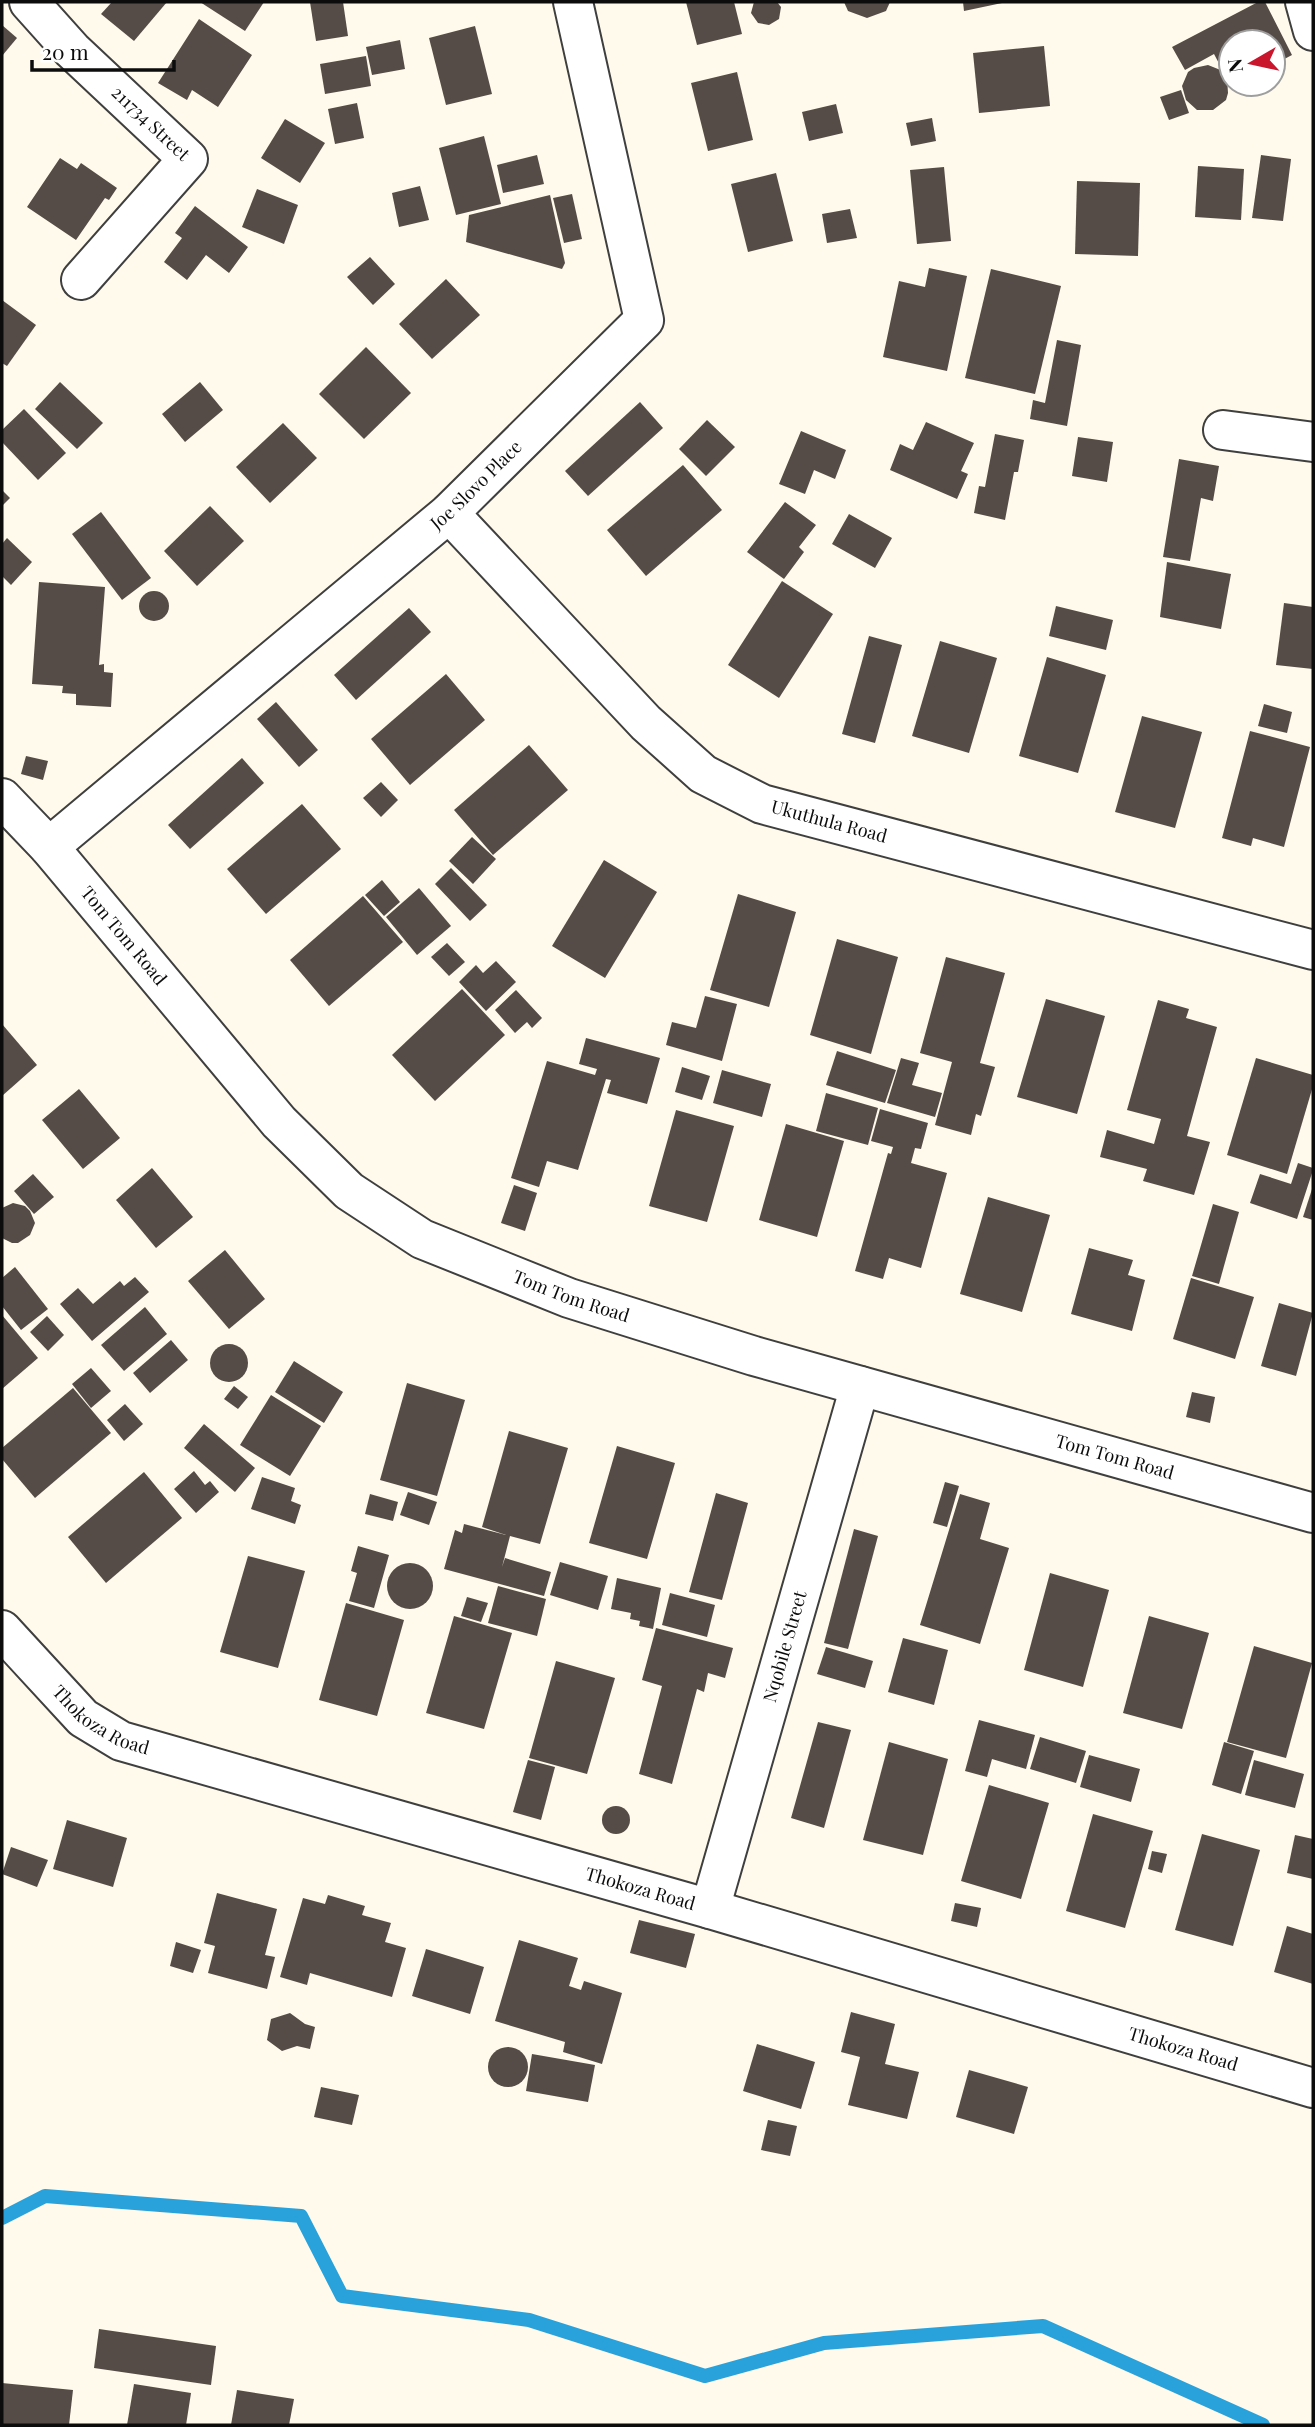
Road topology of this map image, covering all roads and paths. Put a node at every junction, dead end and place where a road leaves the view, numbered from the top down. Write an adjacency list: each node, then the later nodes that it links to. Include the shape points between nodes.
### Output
1 (29, 2): 5 (street, 211734 Street, via 72,50 188,159)
2 (573, 2): 8 (street, Joe Slovo Place, via 644,320)
3 (1306, 2): 4 (street)
4 (1313, 31)
5 (81, 280)
6 (1223, 430): 7 (street)
7 (1313, 442)
8 (449, 513): 10 (street, Joe Slovo Place); 11 (street, Ukuthula Road, via 675,751 704,774 762,804)
9 (2, 797): 10 (street, Tom Tom Road)
10 (48, 847): 12 (street, Tom Tom Road, via 279,1122 359,1198 422,1239 569,1298)
11 (1313, 950)
12 (860, 1386): 13 (street, Tom Tom Road); 15 (street, Nqobile Street)
13 (1313, 1513)
14 (2, 1630): 15 (street, Thokoza Road, via 83,1718 121,1741)
15 (710, 1909): 16 (street, Thokoza Road)
16 (1313, 2088)

